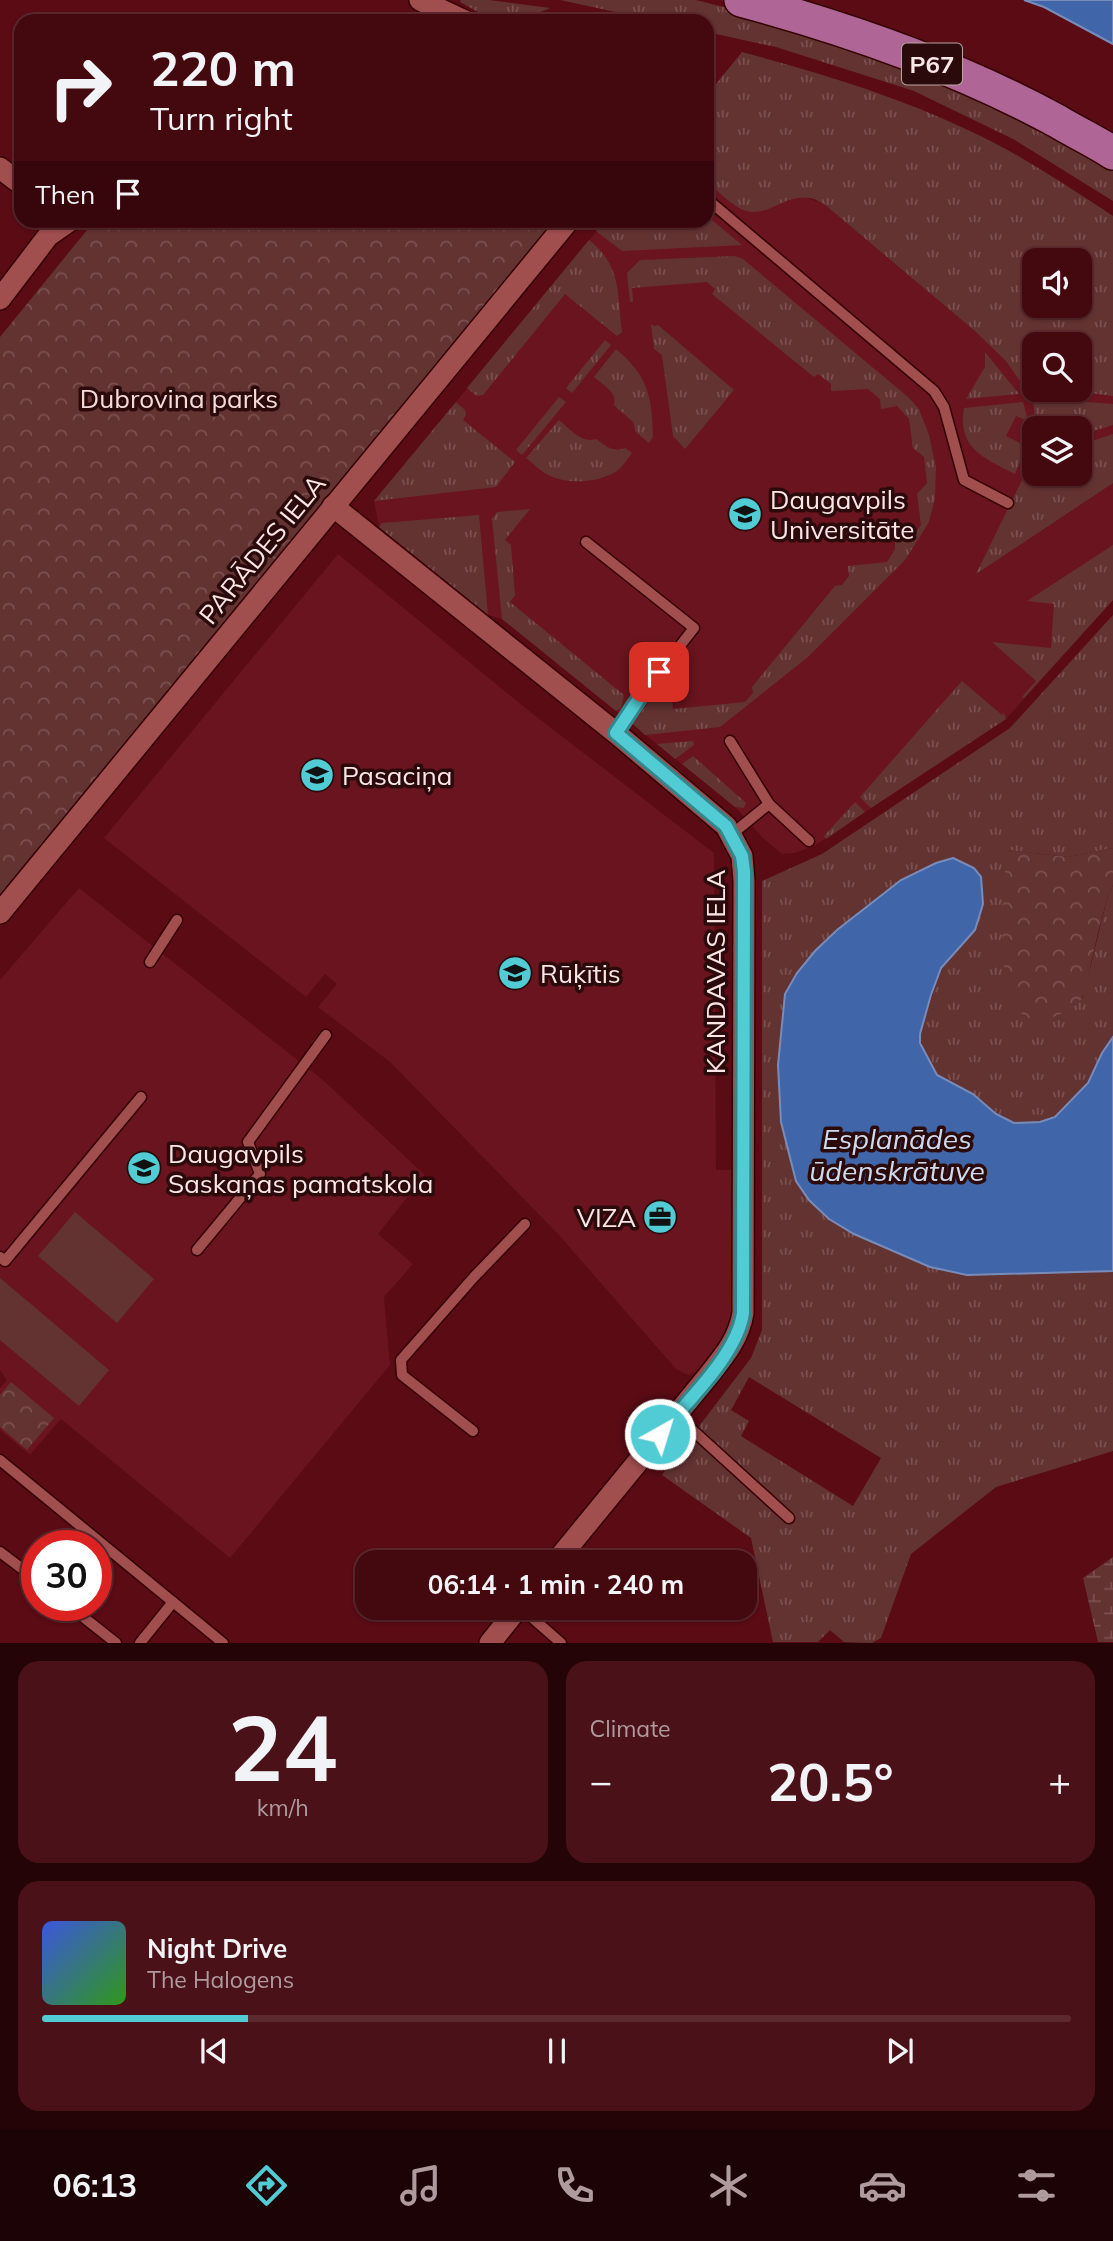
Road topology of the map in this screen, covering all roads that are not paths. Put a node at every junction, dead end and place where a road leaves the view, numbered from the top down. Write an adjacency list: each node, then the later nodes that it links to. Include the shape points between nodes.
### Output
1 (419, 0): 3 (street)
2 (741, 0): 4 (main road, P67, via 899,49 1018,100)
3 (450, 14)
4 (1113, 153)
5 (0, 168): 6 (street)
6 (14, 179)
7 (714, 205): 11 (lane, via 934,391 944,407 964,480)
8 (59, 228): 10 (street)
9 (562, 228): 12 (street, PARĀDES IELA)
10 (0, 299)
11 (1008, 503)
12 (333, 506): 14 (street, KANDAVAS IELA); 19 (street, PARĀDES IELA)
13 (586, 542): 14 (lane, via 694,628)
14 (616, 733): 17 (street, KANDAVAS IELA)
15 (730, 741): 16 (lane)
16 (769, 804): 17 (lane); 18 (lane)
17 (732, 834): 27 (street, KANDAVAS IELA, via 744,872 743,1313 732,1345)
18 (809, 841)
19 (0, 913)
20 (177, 920): 21 (lane)
21 (150, 962)
22 (326, 1035): 25 (lane, via 248,1142 260,1174)
23 (141, 1097): 26 (lane, via 5,1261)
24 (524, 1224): 28 (lane, via 401,1360 402,1375)
25 (197, 1250)
26 (0, 1257)
27 (679, 1411): 30 (lane); 31 (street, KANDAVAS IELA)
28 (473, 1431)
29 (0, 1460): 34 (lane)
30 (789, 1518)
31 (566, 1550)
32 (0, 1552): 33 (lane)
33 (21, 1568)
34 (173, 1602): 39 (lane); 40 (lane)
35 (510, 1620): 41 (street)
36 (534, 1620): 42 (lane)
37 (88, 1621): 38 (lane)
38 (116, 1643)
39 (140, 1643)
40 (223, 1643)
41 (491, 1643)
42 (561, 1643)

